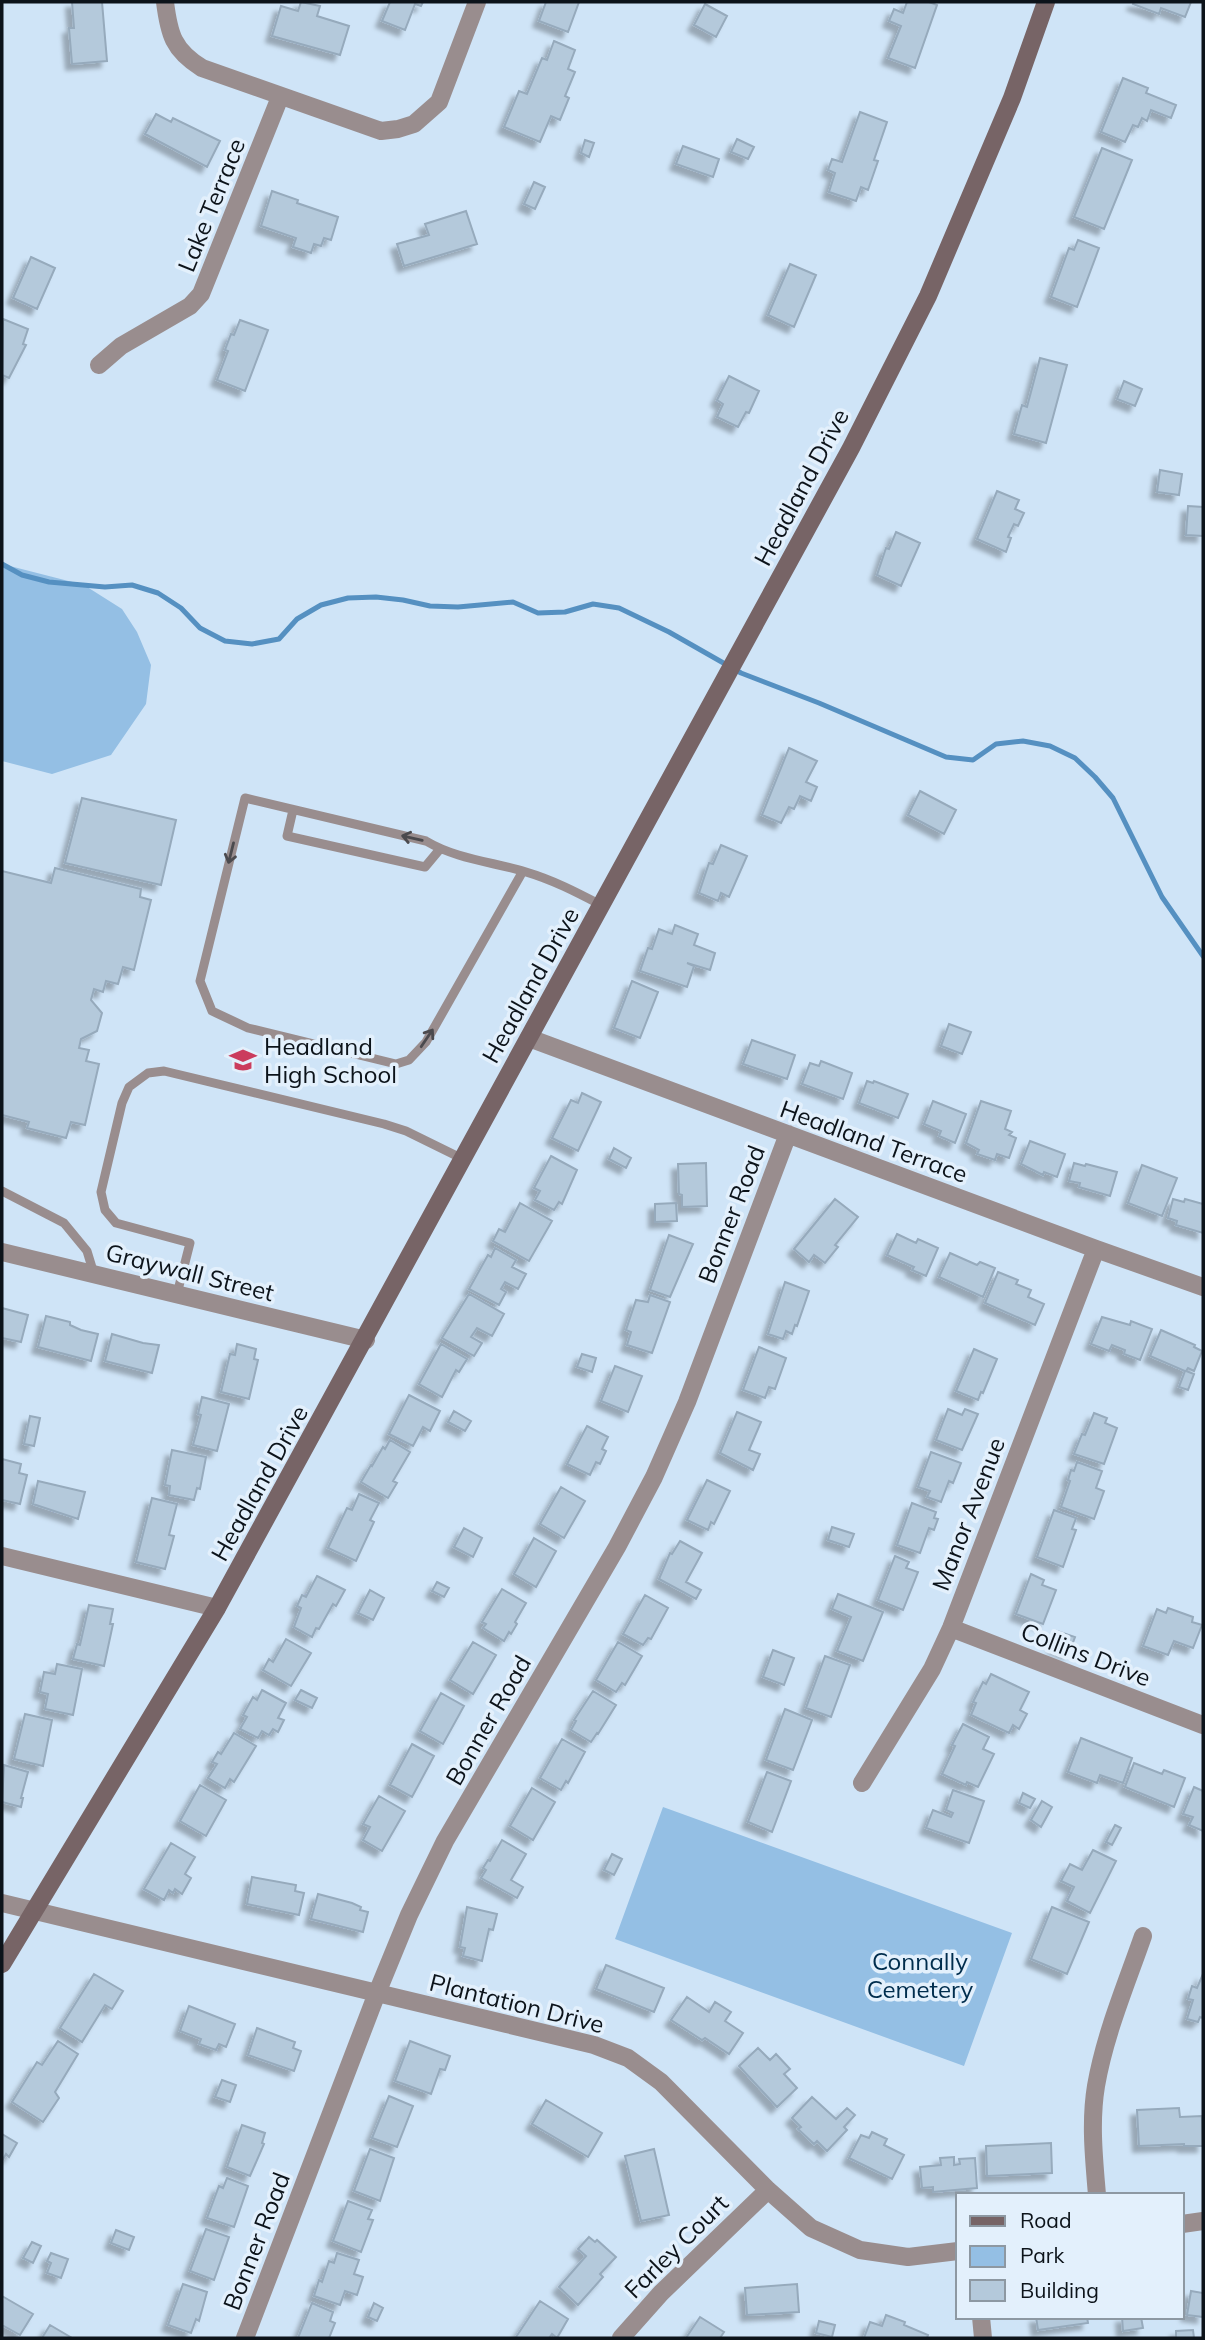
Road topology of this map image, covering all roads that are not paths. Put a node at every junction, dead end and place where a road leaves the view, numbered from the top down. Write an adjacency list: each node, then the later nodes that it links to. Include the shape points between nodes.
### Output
1 (166, 2): 4 (street, via 169,32 187,59)
2 (477, 2): 4 (street, via 439,102 414,124 381,131)
3 (1046, 2): 9 (main road, Headland Drive, via 1012,97 928,296 851,448)
4 (281, 97): 5 (street, Lake Terrace, via 201,294 190,306 121,346)
5 (99, 365)
6 (293, 810): 7 (lane, one-way to 6, via 426,841); 7 (lane, via 287,836 425,867); 8 (lane, one-way to 8, via 245,798 200,981 212,1011 248,1028 396,1064 409,1060 426,1042)
7 (440, 849): 8 (lane)
8 (523, 871): 9 (lane)
9 (601, 905): 10 (main road, Headland Drive)
10 (529, 1038): 11 (street, Headland Terrace); 12 (main road, Headland Drive)
11 (788, 1134): 14 (street, Headland Terrace); 29 (street, Bonner Road, via 654,1477 445,1841)
12 (463, 1159): 18 (lane, via 384,1124 164,1071 148,1073 129,1087 122,1103 101,1192 105,1210 116,1223 190,1243); 19 (main road, Headland Drive)
13 (2, 1191): 16 (lane, via 64,1223 87,1251)
14 (1096, 1249): 17 (street, Headland Terrace); 22 (street, Manor Avenue)
15 (2, 1252): 16 (street, Graywall Street)
16 (94, 1275): 18 (street, Graywall Street)
17 (1203, 1287)
18 (177, 1294): 19 (street, Graywall Street)
19 (366, 1340): 21 (main road, Headland Drive)
20 (2, 1556): 21 (street)
21 (218, 1608): 26 (main road, Headland Drive)
22 (951, 1628): 23 (street, Collins Drive); 24 (street, Manor Avenue, via 932,1669)
23 (1203, 1725)
24 (862, 1783)
25 (2, 1903): 26 (street, Plantation Drive)
26 (35, 1911): 28 (main road, Headland Drive); 29 (street, Plantation Drive)
27 (1143, 1936): 31 (street, via 1108,2035 1096,2088)
28 (2, 1964)
29 (377, 1993): 30 (street, Plantation Drive, via 594,2045 628,2058 661,2082); 36 (street, Bonner Road)
30 (768, 2190): 34 (street, Plantation Drive, via 811,2228 860,2250 908,2257); 37 (street, Farley Court)
31 (1097, 2193)
32 (1203, 2221): 33 (street)
33 (1184, 2224)
34 (956, 2251)
35 (981, 2319): 38 (street)
36 (245, 2338)
37 (621, 2338)
38 (983, 2338)

